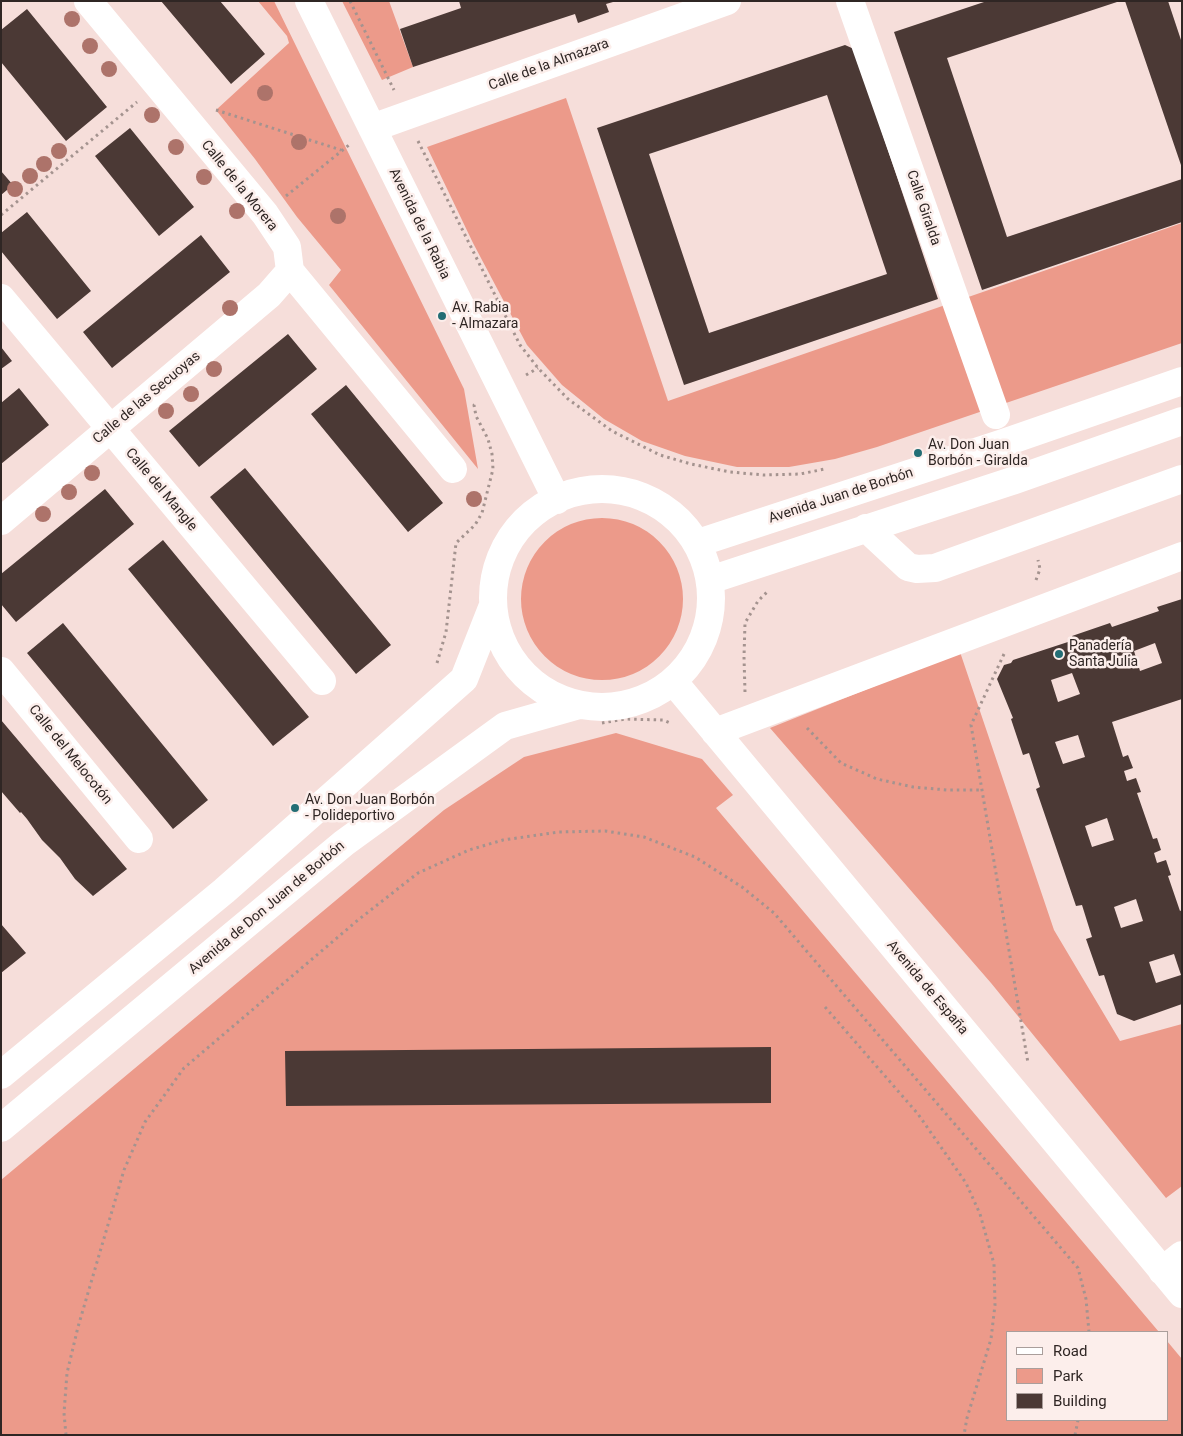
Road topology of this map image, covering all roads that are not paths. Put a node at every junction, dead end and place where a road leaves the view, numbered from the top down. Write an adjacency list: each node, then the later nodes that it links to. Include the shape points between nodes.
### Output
1 (88, 1): 6 (street, Calle de la Morera, via 265,214 287,247)
2 (309, 1): 5 (street, Avenida de la Rabia)
3 (727, 1): 5 (street, Calle de la Almazara)
4 (850, 1): 9 (street, Calle Giralda)
5 (372, 128): 14 (street, Avenida de la Rabia)
6 (290, 271): 11 (street, Calle de las Secuoyas, via 269,295); 12 (street)
7 (1, 298): 11 (street, Calle del Mangle)
8 (1182, 381): 17 (street, Avenida Juan de Borbón)
9 (996, 415)
10 (1182, 422): 16 (street)
11 (110, 429): 15 (street, Calle de las Secuoyas); 22 (street, Calle del Mangle)
12 (454, 470)
13 (1182, 479): 16 (street, via 935,568 908,567)
14 (557, 500): 17 (street, via 570,492 606,487 658,502 683,522); 20 (street, via 522,521 495,570)
15 (1, 521)
16 (866, 528): 19 (street)
17 (698, 543): 19 (street)
18 (1182, 556): 25 (street, via 786,706)
19 (710, 580): 23 (street, via 711,612 706,634 690,664)
20 (492, 608): 24 (street, via 502,643 523,675 543,691); 27 (street, via 464,679 224,892)
21 (1, 671): 26 (street, Calle del Melocotón)
22 (322, 681)
23 (673, 681): 24 (street, via 638,702); 25 (street, Avenida de España)
24 (588, 714): 28 (street, Avenida de Don Juan de Borbón, via 505,726 337,850)
25 (711, 728): 29 (street, Avenida de España)
26 (139, 839)
27 (1, 1075)
28 (1, 1128)
29 (1172, 1263): 30 (street, Avenida de España)
30 (1182, 1294)

